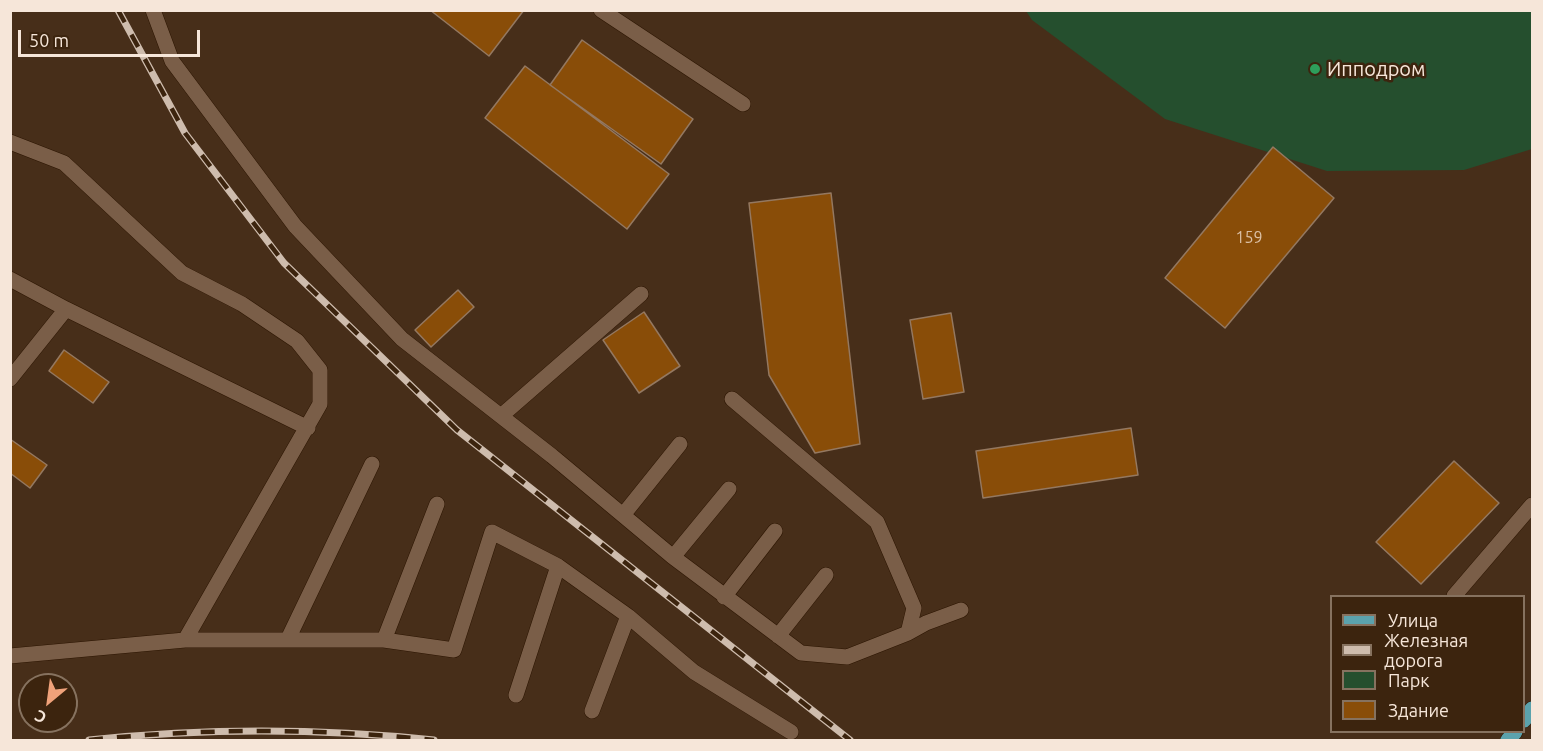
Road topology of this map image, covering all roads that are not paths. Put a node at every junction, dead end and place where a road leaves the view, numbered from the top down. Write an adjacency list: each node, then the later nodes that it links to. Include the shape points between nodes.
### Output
1 (153, 10): 10 (lane, via 172,61 295,226 402,339)
2 (601, 10): 3 (lane)
3 (743, 104)
4 (10, 142): 11 (lane, via 64,163 182,273 242,304 297,341 320,370 320,404)
5 (10, 279): 7 (lane)
6 (641, 294): 10 (lane)
7 (66, 309): 8 (lane); 11 (lane)
8 (10, 379)
9 (732, 399): 26 (lane, via 877,522 914,608)
10 (501, 416): 17 (lane)
11 (308, 428): 29 (lane)
12 (680, 444): 17 (lane)
13 (372, 464): 28 (lane)
14 (729, 489): 19 (lane)
15 (437, 504): 30 (lane)
16 (1533, 505): 22 (lane)
17 (623, 515): 19 (lane)
18 (775, 531): 23 (lane)
19 (674, 558): 23 (lane)
20 (558, 566): 25 (lane); 30 (lane, via 492,532 454,650); 32 (lane)
21 (826, 575): 27 (lane)
22 (1456, 595)
23 (724, 597): 27 (lane)
24 (961, 610): 26 (lane)
25 (628, 616): 33 (lane); 34 (lane, via 694,672)
26 (908, 633): 27 (lane, via 847,657 801,653)
27 (778, 636)
28 (288, 639): 29 (lane); 30 (lane)
29 (185, 640): 31 (lane)
30 (384, 640)
31 (10, 656)
32 (516, 695)
33 (591, 711)
34 (791, 732)

